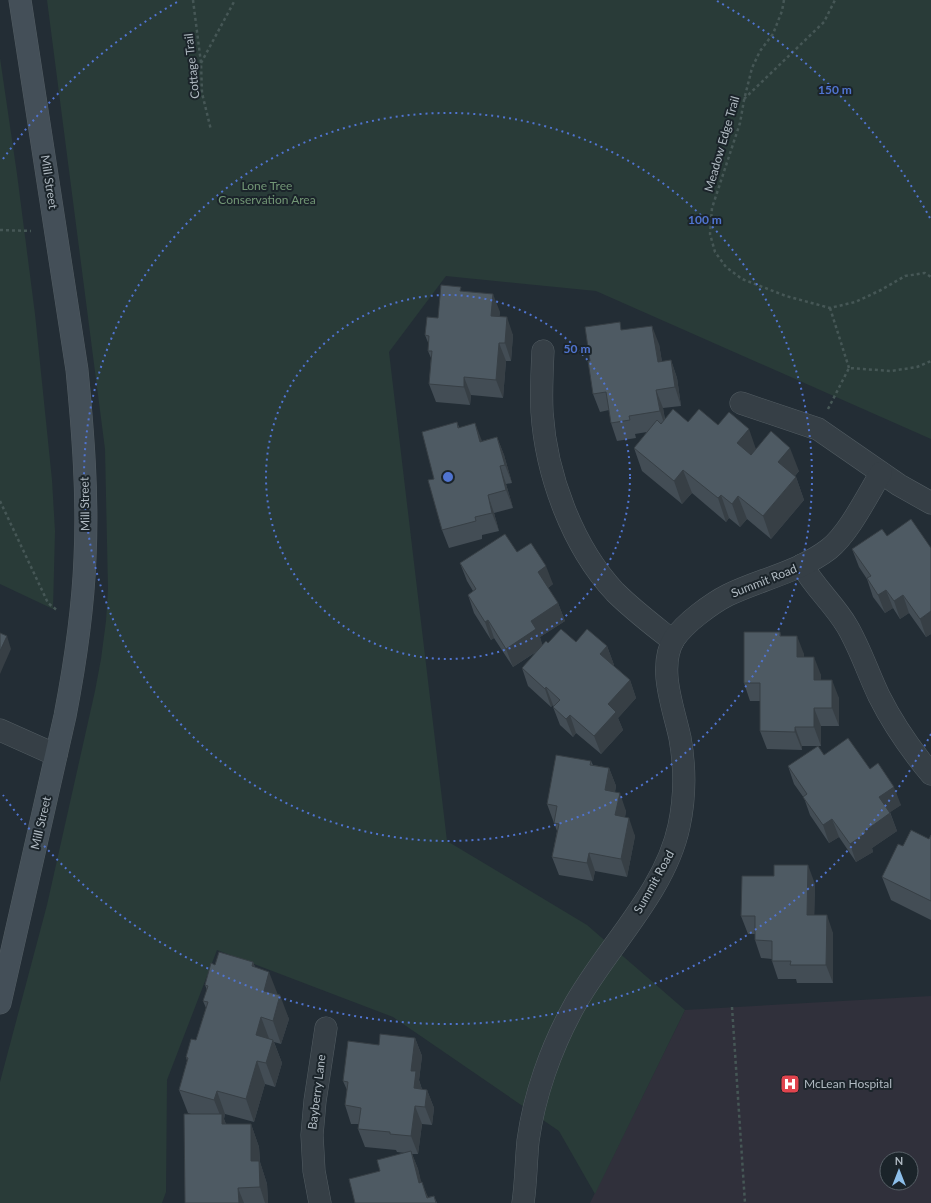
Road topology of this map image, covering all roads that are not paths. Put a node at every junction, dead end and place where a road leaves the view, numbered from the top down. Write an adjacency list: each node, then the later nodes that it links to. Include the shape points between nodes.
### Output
1 (20, 0): 9 (main road, Mill Street, via 77,370 82,427 85,558 71,688)
2 (543, 351): 7 (street, via 544,431 556,484 569,519 607,583 629,605)
3 (741, 403): 4 (street, via 818,429)
4 (881, 473): 5 (street); 6 (street, Summit Road, via 840,538 818,557)
5 (931, 503)
6 (802, 565): 7 (street, Summit Road, via 785,574 729,594 690,620); 10 (street, Summit Road, via 810,579 840,614 896,728)
7 (673, 641): 14 (street, Summit Road, via 668,658 667,676 682,756 684,792 680,826 661,873 643,905 594,975 554,1047 540,1088 529,1139)
8 (0, 730): 9 (street)
9 (56, 755): 11 (main road, Mill Street)
10 (931, 774)
11 (0, 1003)
12 (326, 1028): 13 (street, Bayberry Lane, via 312,1135 314,1171)
13 (320, 1203)
14 (523, 1203)

